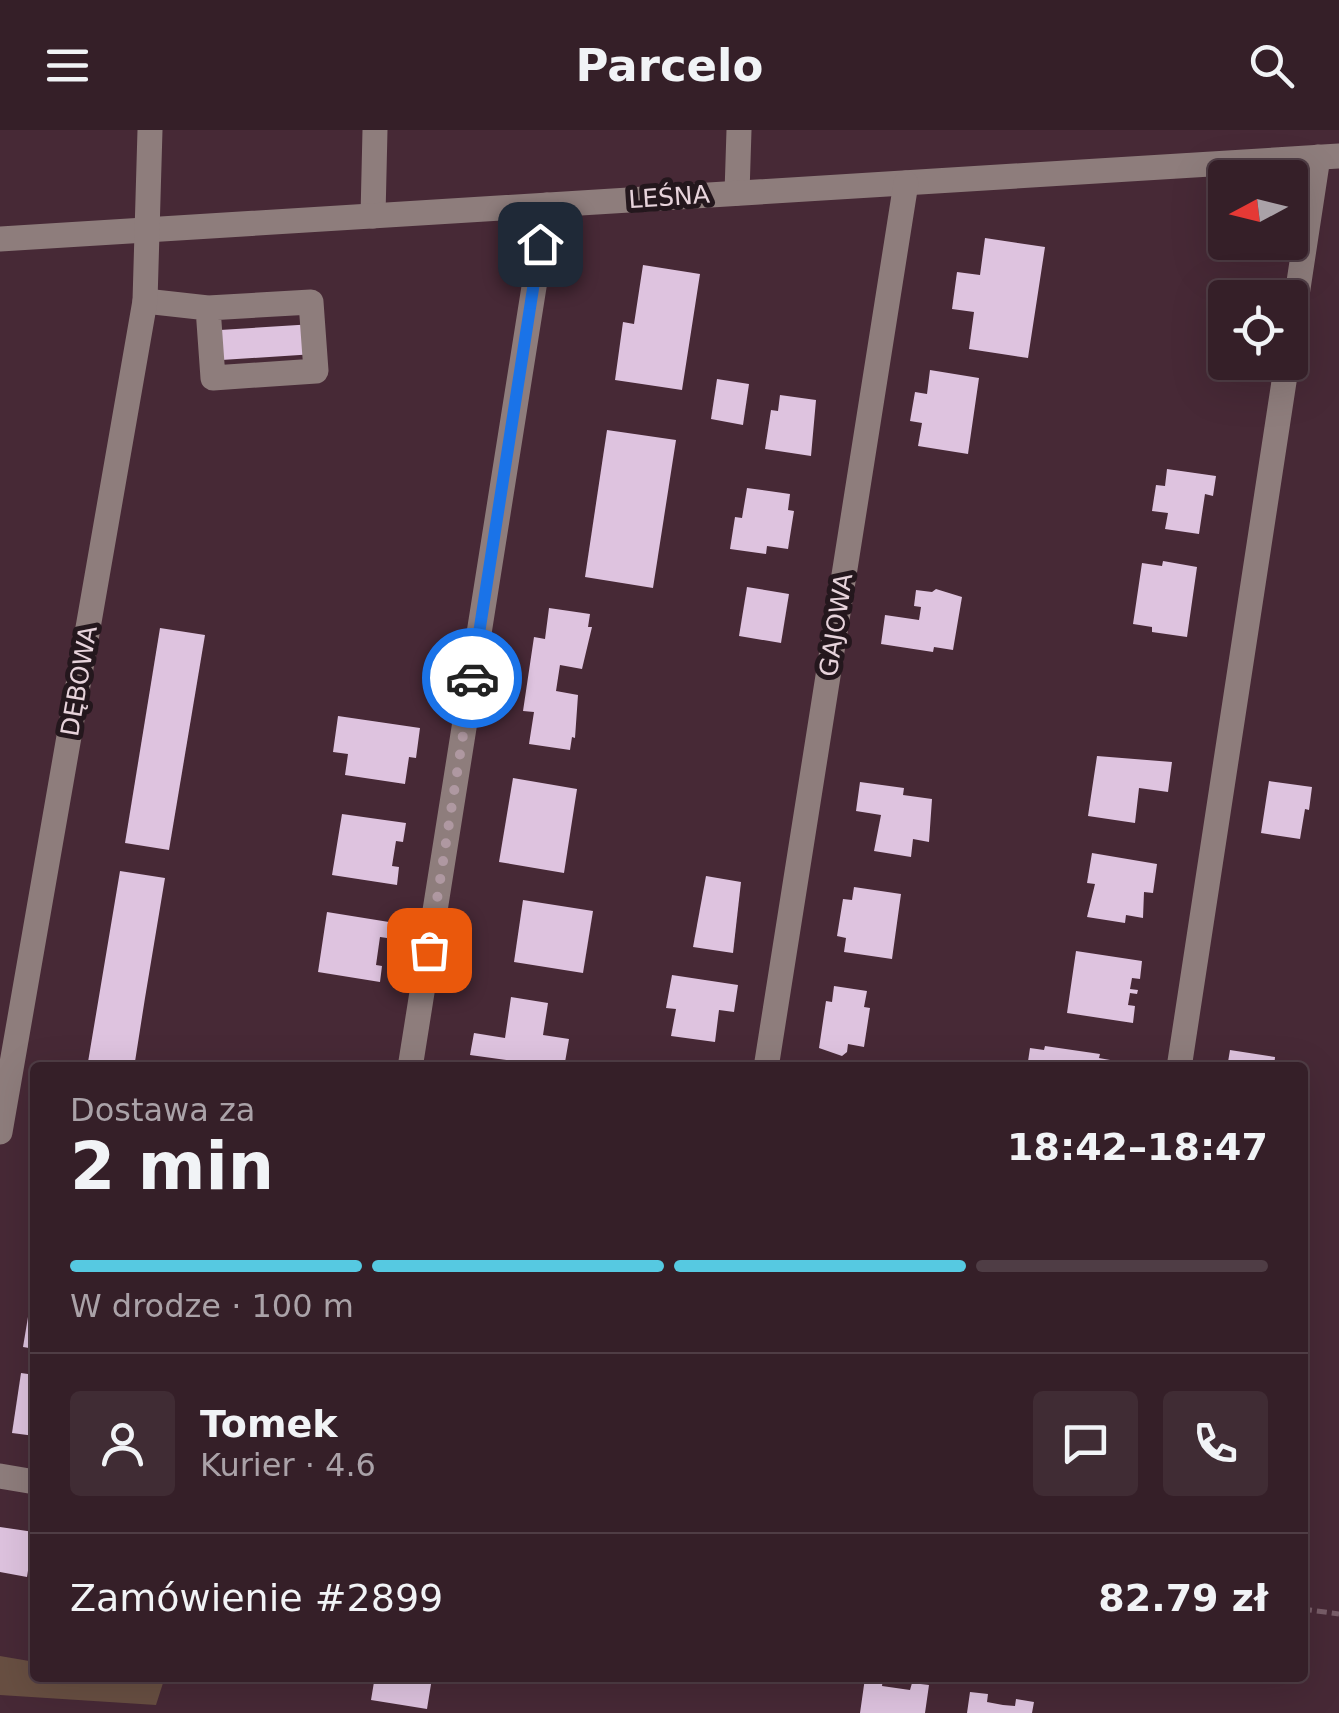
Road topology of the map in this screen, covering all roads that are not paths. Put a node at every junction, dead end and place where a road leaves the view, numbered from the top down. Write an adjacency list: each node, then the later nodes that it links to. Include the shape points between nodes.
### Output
1 (150, 130): 9 (street, DĘBOWA)
2 (375, 130): 8 (street)
3 (738, 130): 6 (street)
4 (1329, 156): 5 (street, LEŚNA); 11 (street)
5 (906, 183): 6 (street, LEŚNA); 16 (street, GAJOWA)
6 (737, 193): 7 (street, LEŚNA)
7 (547, 205): 8 (street, LEŚNA); 15 (street)
8 (373, 216): 9 (street, LEŚNA)
9 (147, 230): 10 (street, LEŚNA); 12 (street, DĘBOWA)
10 (0, 239)
11 (1303, 280)
12 (145, 301): 13 (street); 18 (street, DĘBOWA)
13 (208, 308): 13 (street, via 213,378 316,372 312,302)
14 (1284, 380): 17 (street)
15 (411, 1062)
16 (767, 1062)
17 (1180, 1062)
18 (0, 1132)
19 (0, 1476): 20 (street)
20 (30, 1481)

